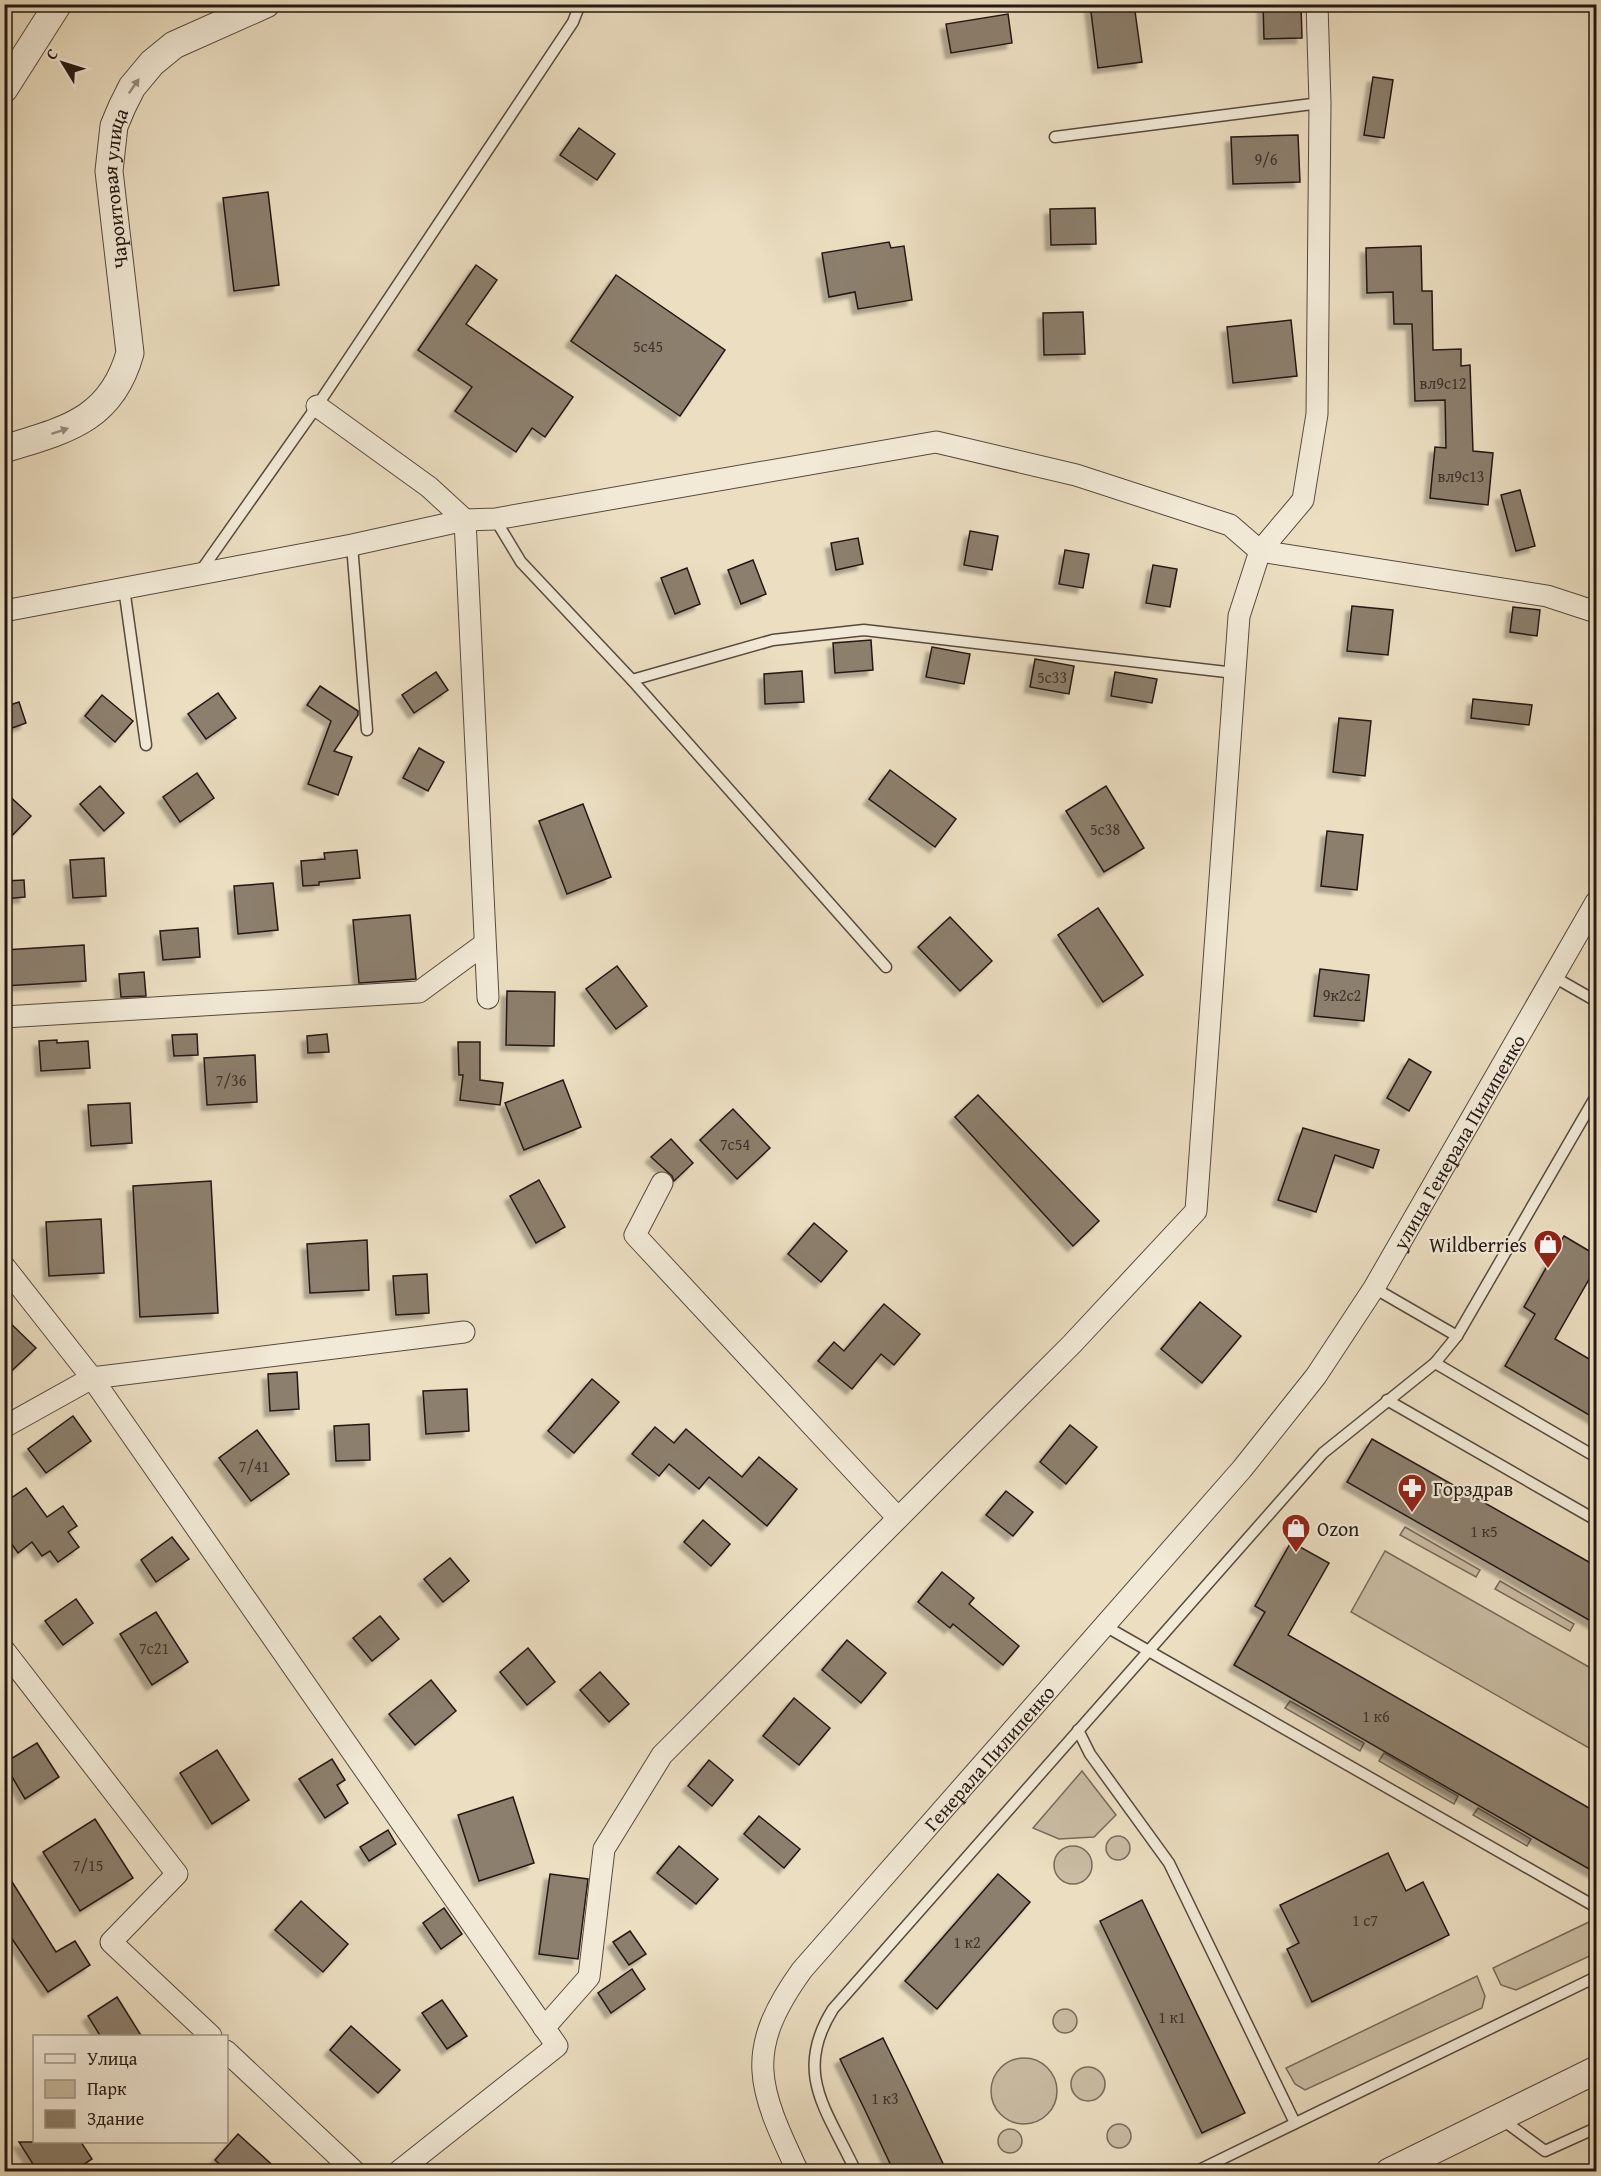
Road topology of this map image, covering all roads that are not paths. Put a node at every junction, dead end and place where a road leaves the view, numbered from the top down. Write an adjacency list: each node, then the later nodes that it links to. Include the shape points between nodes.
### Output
1 (58, 4): 5 (street)
2 (266, 4): 9 (street, Чароитовая улица, one-way to 2, via 73,427 109,398 126,369 130,353 109,171 114,126 132,87 174,45)
3 (580, 4): 8 (lane, via 566,32)
4 (1317, 4): 6 (street)
5 (4, 90)
6 (1320, 103): 7 (lane); 13 (street, via 1317,414 1303,500)
7 (1055, 137)
8 (317, 406): 11 (street, via 429,487); 14 (lane)
9 (4, 449)
10 (495, 519): 11 (street); 13 (street, via 936,442 1076,475 1230,525); 19 (lane, via 521,562)
11 (465, 520): 12 (street); 23 (street)
12 (352, 545): 14 (street); 20 (lane)
13 (1260, 551): 17 (street, via 1547,596); 18 (street, via 1239,616)
14 (198, 574): 15 (street)
15 (124, 588): 16 (street); 21 (lane)
16 (4, 611)
17 (1596, 612)
18 (1235, 672): 19 (lane, via 864,630 774,640); 41 (street, via 1197,1211 1072,1344)
19 (632, 680): 24 (lane)
20 (367, 730)
21 (146, 745)
22 (1596, 903): 25 (street, улица Генерала Пилипенко)
23 (483, 945): 26 (street); 28 (street, via 419,992)
24 (886, 967)
25 (1554, 977): 27 (lane); 32 (street, улица Генерала Пилипенко)
26 (488, 998)
27 (1596, 1001)
28 (4, 1017)
29 (1596, 1096): 34 (lane)
30 (662, 1183): 41 (street, via 635,1235)
31 (4, 1266): 37 (street)
32 (1374, 1288): 34 (lane); 36 (street, улица Генерала Пилипенко)
33 (465, 1332): 37 (street)
34 (1457, 1336): 35 (lane)
35 (1435, 1363): 38 (lane); 40 (lane)
36 (1316, 1376): 43 (street, Генерала Пилипенко, via 1242,1469)
37 (92, 1378): 39 (street); 49 (street)
38 (1387, 1400): 42 (lane); 45 (lane, via 1323,1453)
39 (4, 1427)
40 (1596, 1457)
41 (898, 1518): 49 (street, via 662,1755 604,1849 589,1977)
42 (1596, 1520)
43 (1105, 1626): 45 (lane); 58 (street, Генерала Пилипенко, via 802,1970 784,1996 765,2041 763,2077 771,2114)
44 (4, 1650): 50 (street, via 177,1874 111,1942)
45 (1148, 1651): 46 (lane); 47 (lane)
46 (1078, 1730): 54 (lane, via 1090,1754 1169,1863); 59 (lane, via 833,2009 820,2031 814,2052 816,2087)
47 (1596, 1907)
48 (1596, 1977): 54 (lane)
49 (544, 2028): 57 (street, via 557,2046)
50 (209, 2035)
51 (228, 2053): 56 (street)
52 (1596, 2070): 53 (street)
53 (1500, 2117): 55 (lane, via 1545,2151); 61 (street)
54 (1295, 2123): 60 (lane)
55 (1596, 2128)
56 (355, 2172)
57 (398, 2172)
58 (798, 2172)
59 (856, 2172)
60 (1195, 2172)
61 (1389, 2172)

